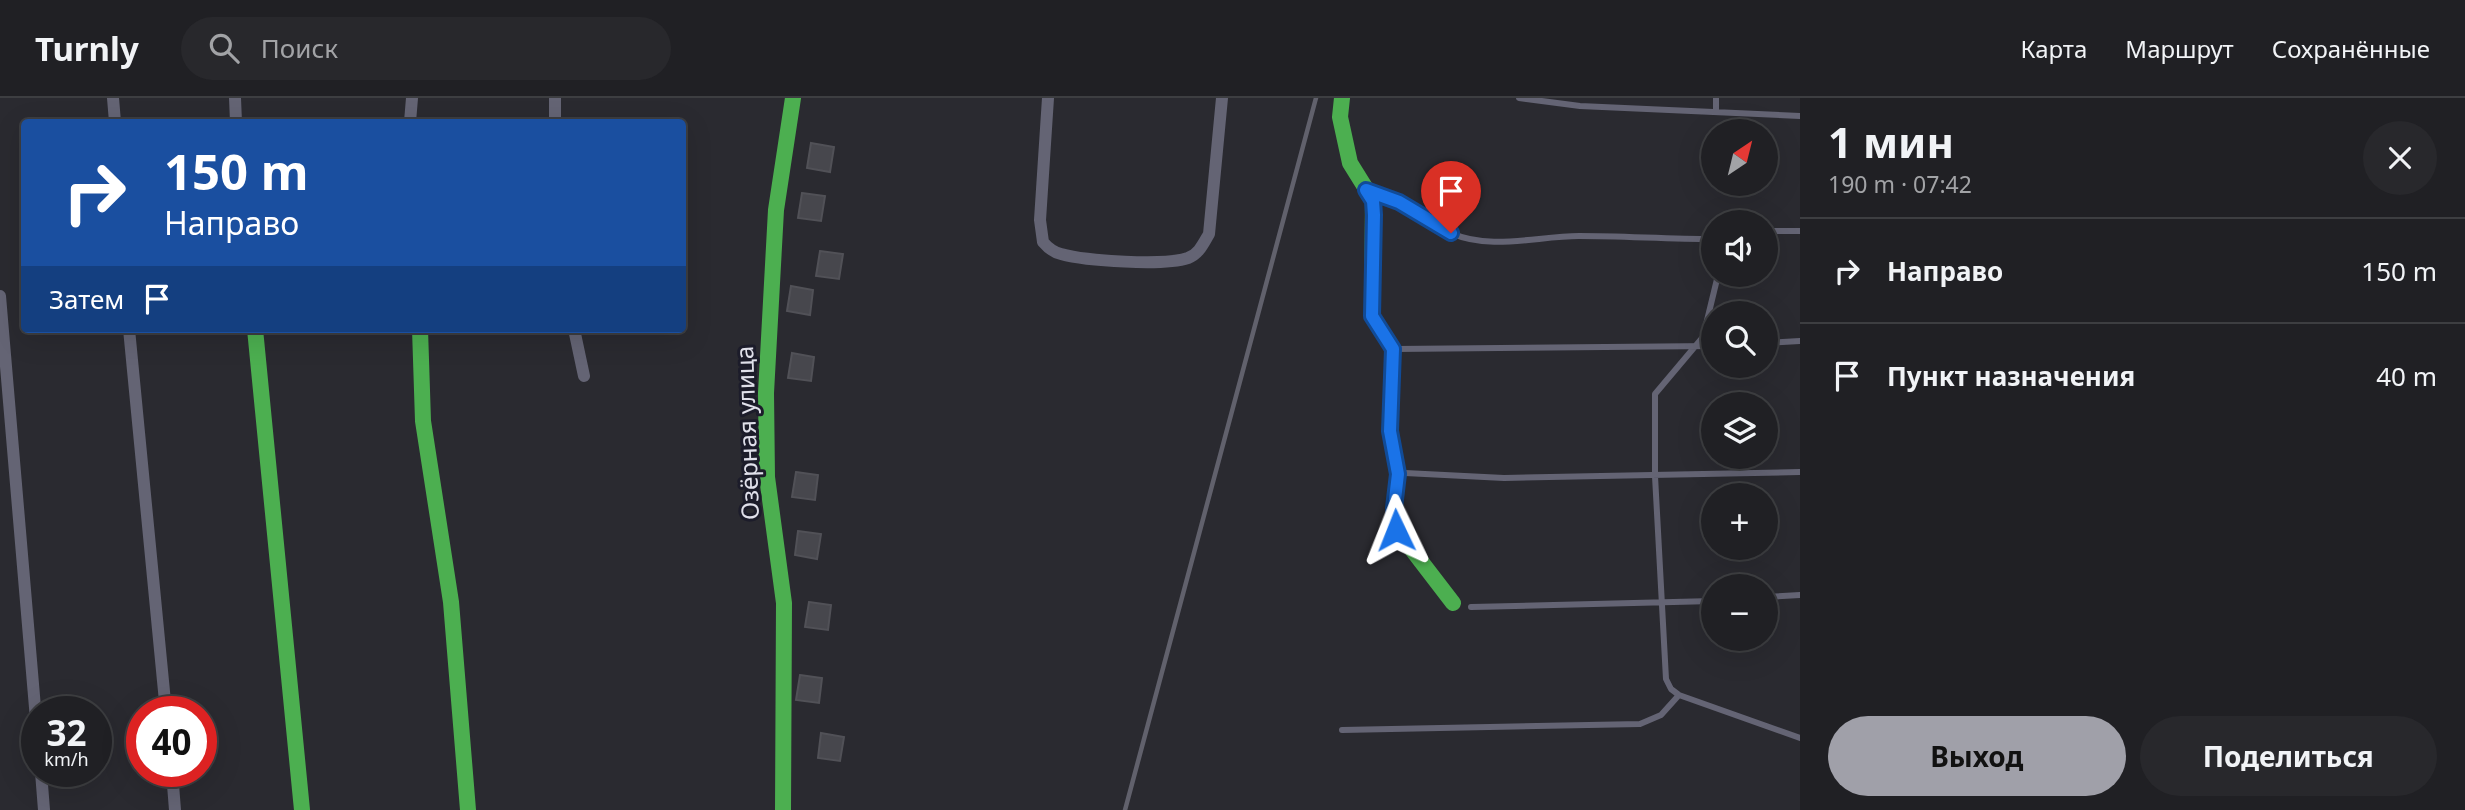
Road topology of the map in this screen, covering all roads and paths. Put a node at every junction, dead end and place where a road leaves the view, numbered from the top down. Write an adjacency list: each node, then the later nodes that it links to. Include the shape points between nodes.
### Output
1 (113, 98): 13 (street)
2 (235, 98): 14 (street)
3 (412, 98): 15 (street)
4 (555, 98): 16 (street)
5 (793, 98): 53 (street, Озёрная улица, via 776,210 766,393 767,477 784,603)
6 (1048, 98): 7 (street, via 1040,220 1043,242 1058,254 1073,257 1155,262 1189,258 1201,249 1209,233)
7 (1222, 98)
8 (1342, 98): 17 (street, via 1340,117 1350,163)
9 (1519, 98): 11 (lane, via 1580,106)
10 (1716, 98): 11 (lane)
11 (1716, 112): 12 (lane)
12 (1800, 116)
13 (115, 119)
14 (236, 119)
15 (410, 119)
16 (555, 119)
17 (1366, 190): 20 (lane, via 1399,202 1451,233 1477,239); 31 (street, via 1374,215 1372,316)
18 (1800, 230): 19 (lane)
19 (1778, 231)
20 (1701, 239)
21 (1715, 287): 29 (lane, via 1703,337)
22 (0, 296): 43 (street)
23 (130, 333): 44 (street)
24 (255, 333): 51 (street)
25 (420, 333): 52 (street, via 423,421 450,602)
26 (575, 333): 32 (street)
27 (1800, 341): 28 (lane)
28 (1778, 342)
29 (1694, 347): 30 (lane); 31 (lane); 35 (lane, via 1655,394)
30 (1701, 347)
31 (1393, 349): 39 (street, via 1390,431 1398,474 1396,530)
32 (584, 376)
33 (1800, 472): 35 (lane)
34 (1405, 473): 35 (lane, via 1504,478)
35 (1655, 476): 40 (lane)
36 (1800, 595): 37 (lane)
37 (1778, 596)
38 (1701, 602): 40 (lane)
39 (1453, 603)
40 (1663, 604): 41 (lane); 42 (lane, via 1666,679)
41 (1471, 607)
42 (1679, 695): 45 (lane, via 1661,715 1640,724); 46 (lane)
43 (34, 696)
44 (164, 696)
45 (1342, 730)
46 (1800, 738)
47 (42, 787): 49 (street)
48 (173, 787): 50 (street)
49 (44, 810)
50 (175, 810)
51 (302, 810)
52 (468, 810)
53 (783, 810)

